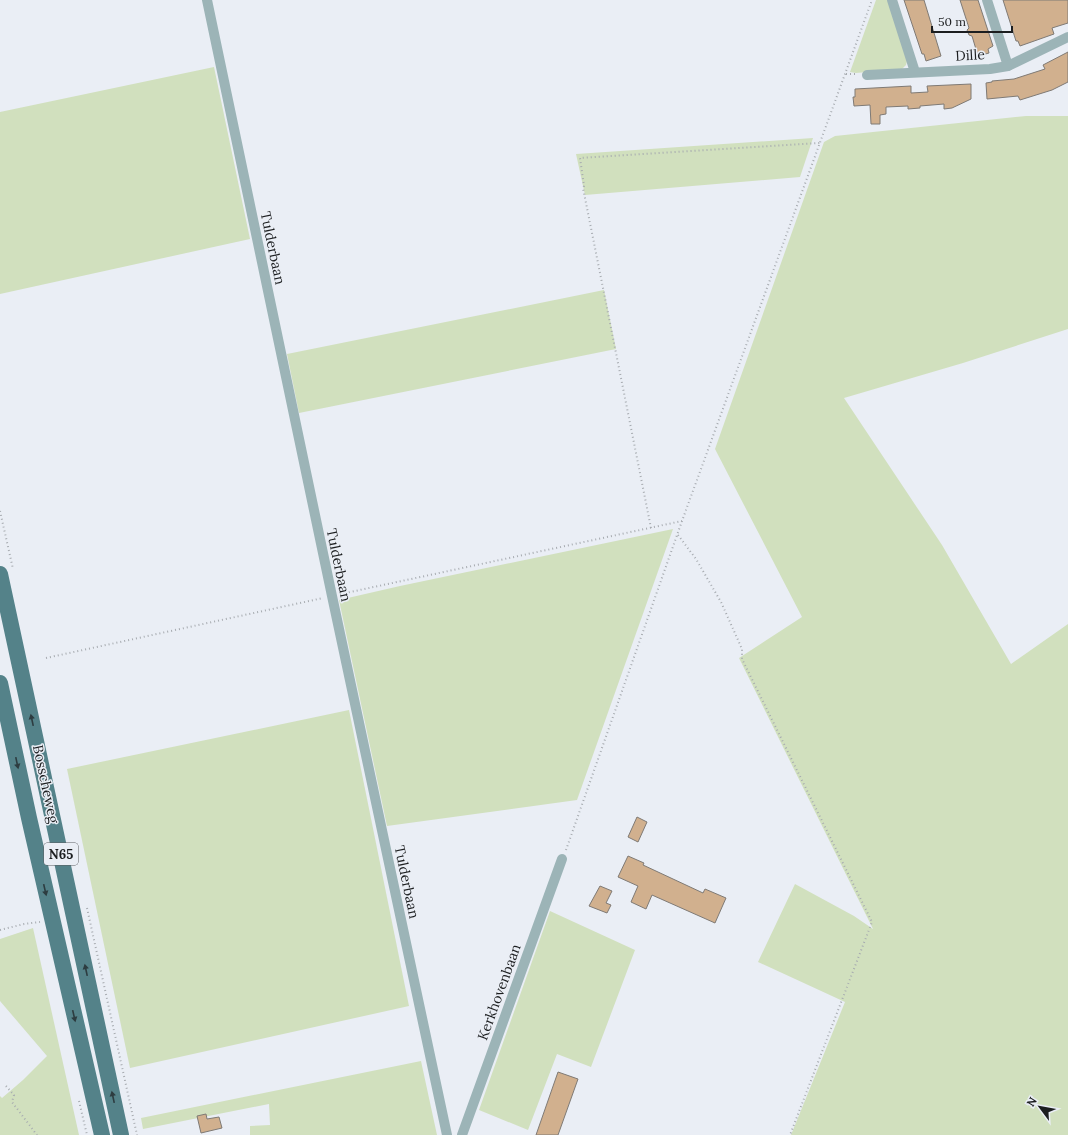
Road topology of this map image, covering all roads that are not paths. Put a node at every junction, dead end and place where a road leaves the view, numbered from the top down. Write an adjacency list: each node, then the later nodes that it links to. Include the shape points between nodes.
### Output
1 (207, 0): 13 (street, Tulderbaan)
2 (892, 0): 6 (street)
3 (987, 0): 5 (street)
4 (1068, 37): 5 (street, Dille)
5 (1008, 66): 6 (street, Dille)
6 (915, 72): 7 (street, Dille)
7 (867, 75)
8 (0, 574): 12 (main road, Bosscheweg / N65, one-way to 8)
9 (0, 684): 11 (main road, Bosscheweg / N65, one-way to 11)
10 (562, 859): 14 (street, Kerkhovenbaan)
11 (102, 1135)
12 (122, 1135)
13 (447, 1135)
14 (462, 1135)

